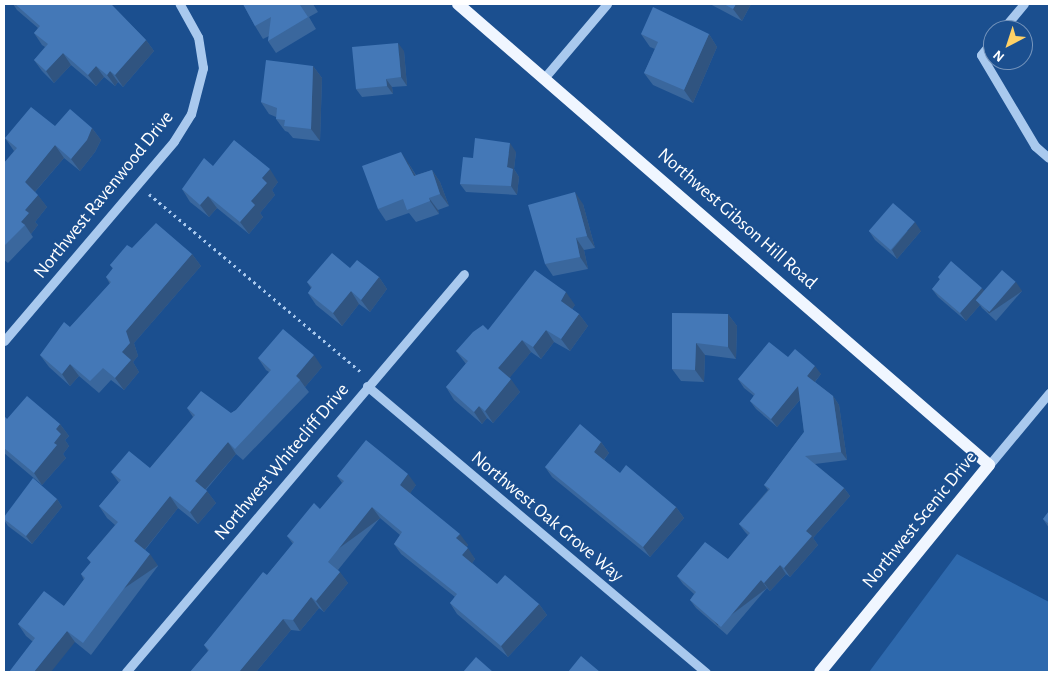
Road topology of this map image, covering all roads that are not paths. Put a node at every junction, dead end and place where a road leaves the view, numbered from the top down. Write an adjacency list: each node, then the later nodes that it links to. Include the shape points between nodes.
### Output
1 (180, 4): 10 (street, Northwest Ravenwood Drive, via 198,37 203,68 200,90 174,141)
2 (458, 4): 7 (main road, Northwest Gibson Hill Road)
3 (607, 4): 7 (street)
4 (1024, 4): 5 (street)
5 (1010, 20)
6 (990, 70): 8 (street, via 1035,146)
7 (546, 78): 13 (main road, Northwest Gibson Hill Road)
8 (1049, 158)
9 (464, 274): 11 (street, Northwest Whitecliff Drive)
10 (4, 341)
11 (369, 384): 14 (street, Northwest Whitecliff Drive); 15 (street, Northwest Oak Grove Way)
12 (1049, 393): 13 (street, Northwest Scenic Drive)
13 (989, 465): 16 (main road, Northwest Scenic Drive)
14 (126, 672)
15 (706, 672)
16 (820, 672)

